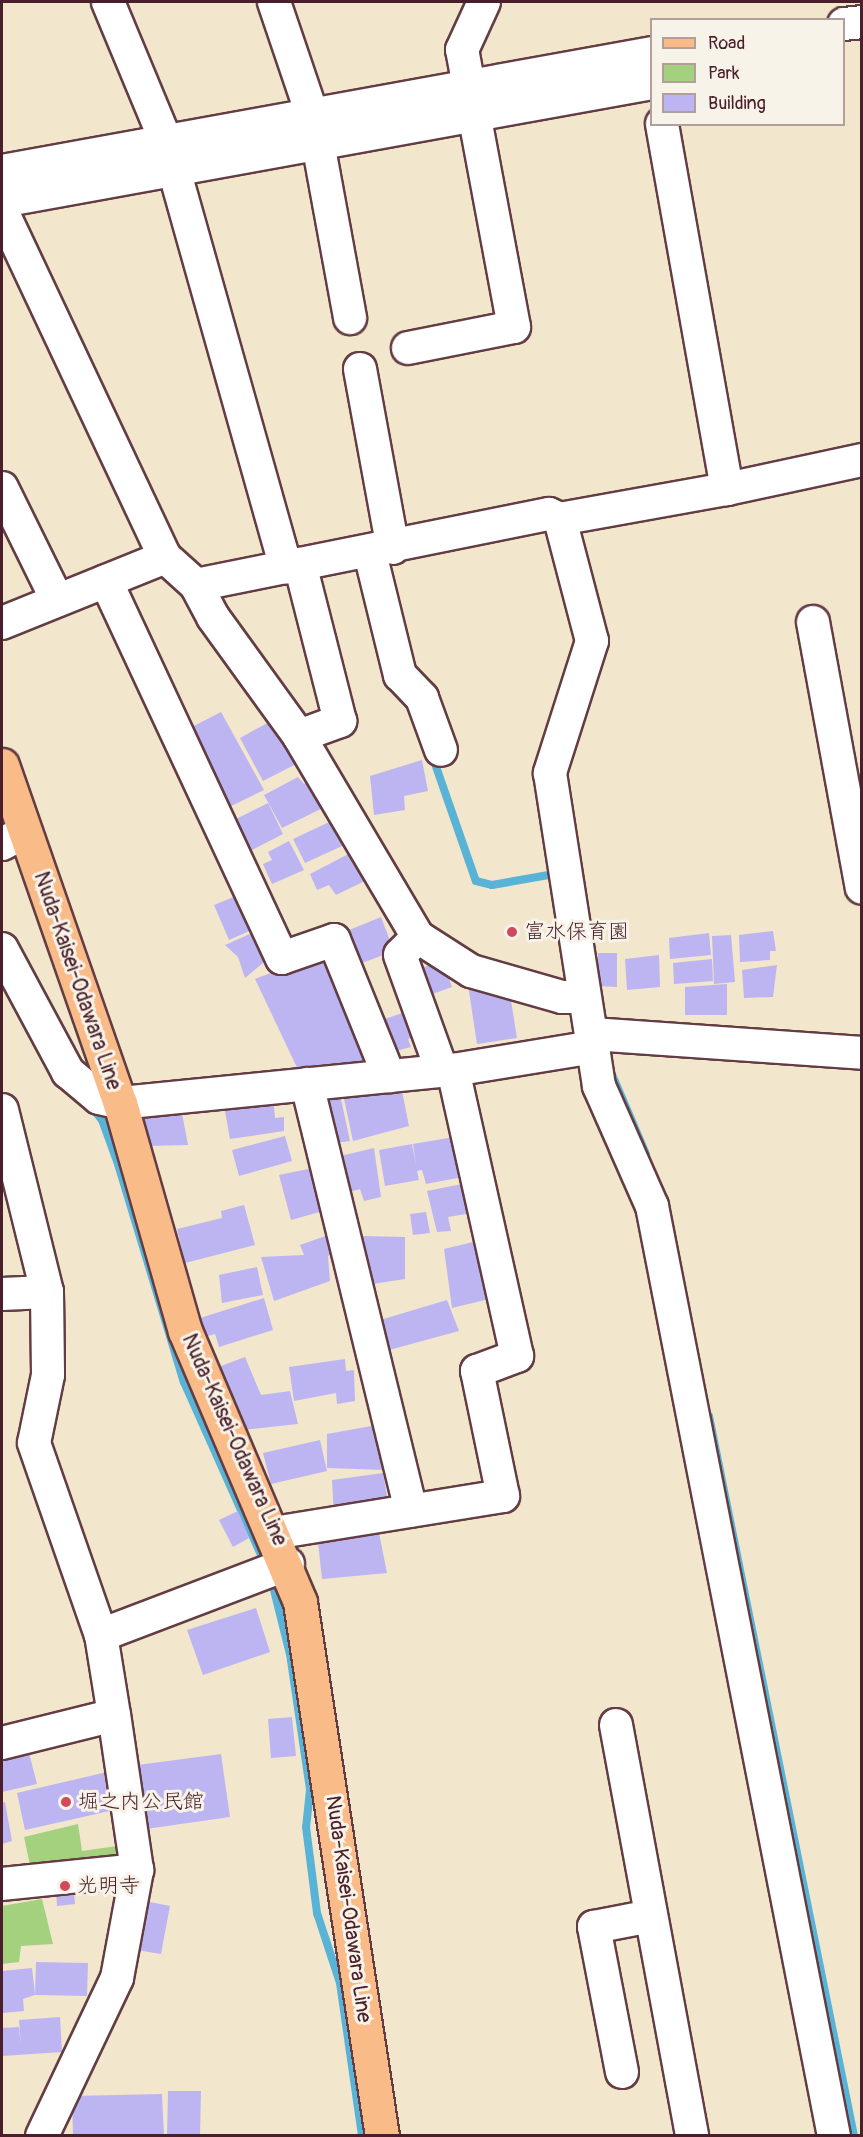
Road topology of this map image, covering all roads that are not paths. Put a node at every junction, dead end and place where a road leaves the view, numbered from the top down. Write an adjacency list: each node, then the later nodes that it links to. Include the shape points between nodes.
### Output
1 (108, 2): 12 (street)
2 (274, 2): 11 (street)
3 (484, 2): 8 (street, via 462,50)
4 (861, 22): 5 (street)
5 (845, 24)
6 (650, 64): 8 (street)
7 (650, 64): 9 (street)
8 (468, 85): 9 (street); 11 (street)
9 (474, 116): 11 (street); 18 (street, via 514,327)
10 (662, 126): 22 (street)
11 (315, 128): 12 (street); 14 (street); 17 (street)
12 (166, 141): 13 (street); 14 (street)
13 (2, 171)
14 (175, 172): 15 (street); 26 (street)
15 (2, 201)
16 (2, 211): 25 (street)
17 (350, 318)
18 (408, 348)
19 (360, 369): 24 (street)
20 (861, 460): 22 (street)
21 (2, 488): 29 (street)
22 (727, 489): 23 (street)
23 (560, 519): 24 (street, via 549,514); 39 (street, via 591,641 550,772)
24 (381, 551): 26 (street); 33 (street, via 400,675 422,698)
25 (165, 557): 27 (street); 28 (street)
26 (293, 566): 28 (street); 32 (street, via 340,721)
27 (105, 581): 29 (street); 43 (street, via 282,958 334,940)
28 (196, 585): 32 (street, via 213,617)
29 (57, 600): 31 (street)
30 (813, 622): 36 (street)
31 (2, 623)
32 (299, 736): 37 (street)
33 (441, 750)
34 (2, 765): 35 (main road, Nuda-Kaisei-Odawara Line)
35 (13, 838): 45 (main road, Nuda-Kaisei-Odawara Line)
36 (861, 888)
37 (418, 937): 39 (street, via 471,971 562,997); 42 (street, via 400,954)
38 (2, 950): 45 (street, via 68,1072 99,1098)
39 (584, 997): 40 (street)
40 (593, 1040): 41 (street); 42 (street); 60 (street, via 599,1086 652,1206)
41 (861, 1053)
42 (447, 1070): 43 (street); 49 (street, via 517,1356 477,1371 503,1496)
43 (389, 1076): 44 (street)
44 (307, 1084): 45 (street); 49 (street)
45 (120, 1103): 50 (main road, Nuda-Kaisei-Odawara Line, via 185,1331)
46 (2, 1110): 47 (street)
47 (48, 1292): 48 (street); 52 (street, via 48,1375 34,1443)
48 (2, 1294)
49 (411, 1510): 50 (street)
50 (274, 1533): 51 (main road, Nuda-Kaisei-Odawara Line)
51 (287, 1565): 52 (street); 62 (main road, Nuda-Kaisei-Odawara Line, via 309,1640)
52 (101, 1635): 53 (street)
53 (114, 1714): 55 (street); 56 (street)
54 (616, 1725): 58 (street)
55 (2, 1743)
56 (137, 1870): 57 (street); 61 (street, via 117,1978)
57 (2, 1884)
58 (651, 1916): 59 (street, via 594,1927); 63 (street)
59 (622, 2072)
60 (844, 2134)
61 (42, 2136)
62 (382, 2136)
63 (692, 2136)

